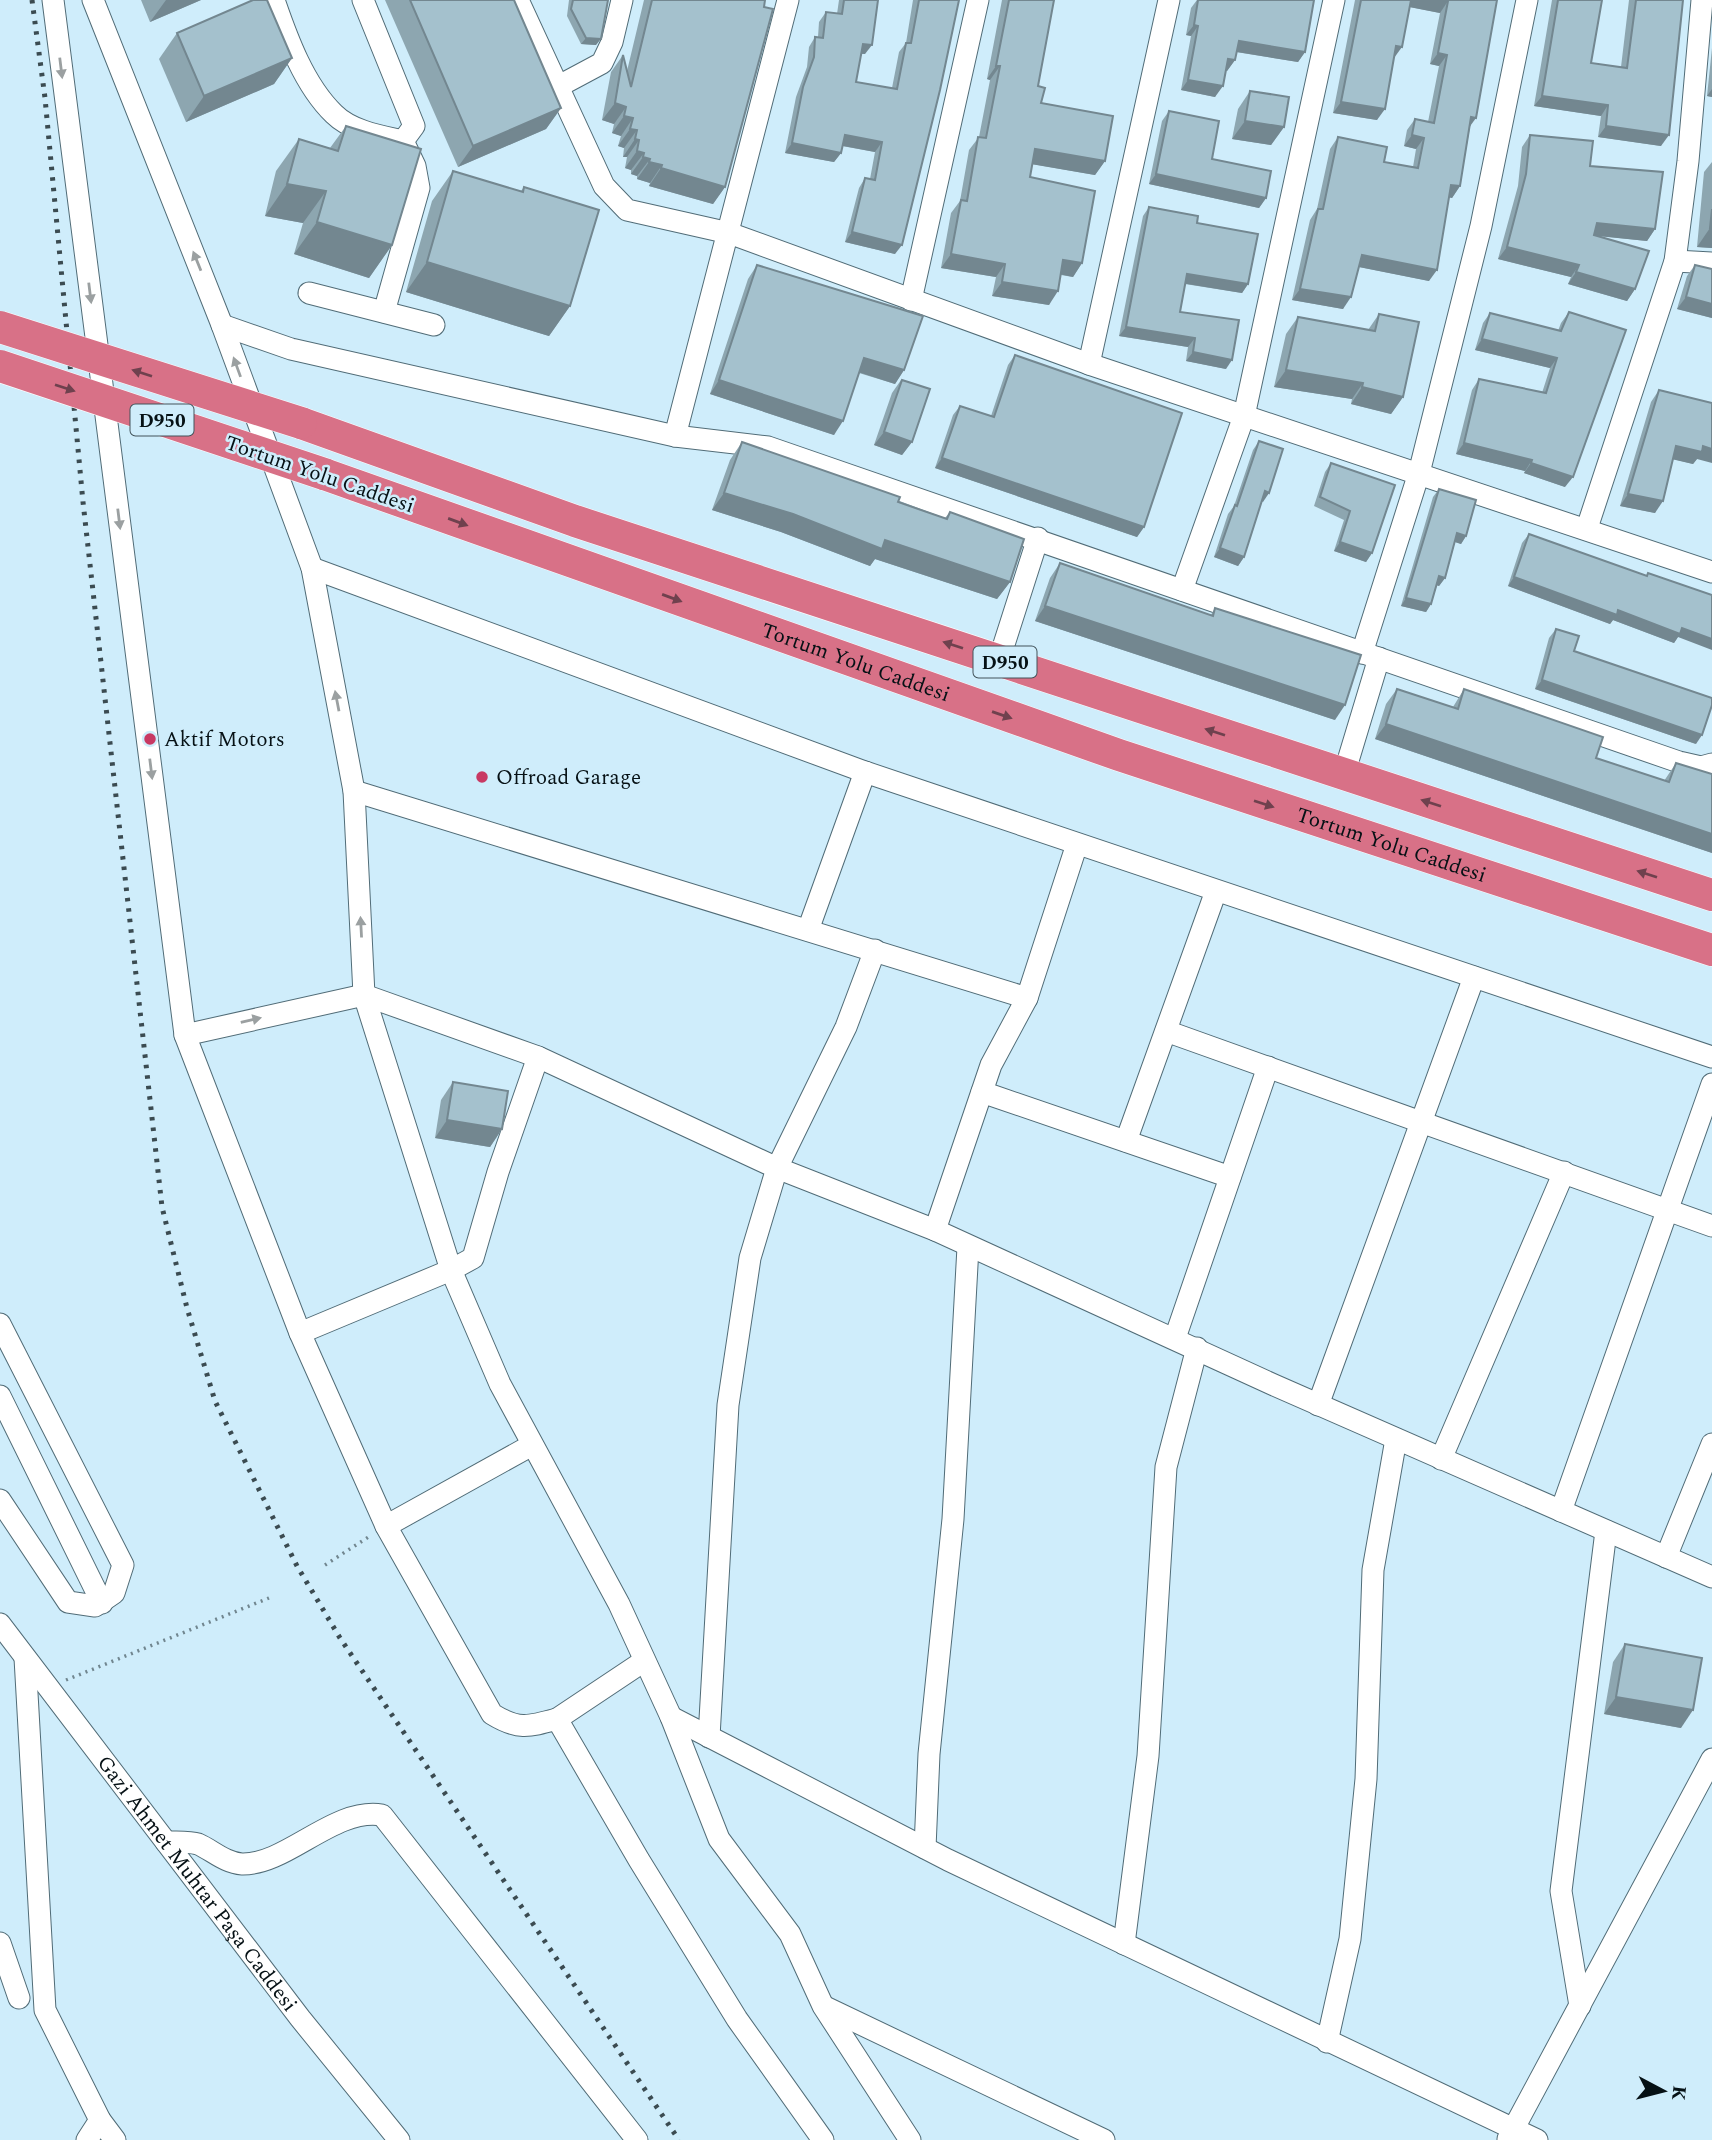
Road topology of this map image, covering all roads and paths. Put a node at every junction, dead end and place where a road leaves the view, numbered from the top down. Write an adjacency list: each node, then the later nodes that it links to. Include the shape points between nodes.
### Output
1 (53, 0): 50 (street, one-way to 50)
2 (93, 0): 21 (street, one-way to 2)
3 (274, 0): 14 (street, via 292,54 334,115 367,133)
4 (363, 0): 14 (street, via 414,126)
5 (518, 0): 13 (street)
6 (622, 0): 13 (street, via 602,63)
7 (788, 0): 15 (street)
8 (978, 0): 19 (street)
9 (1169, 0): 24 (street)
10 (1334, 0): 26 (street)
11 (1527, 0): 28 (street, via 1481,226)
12 (1702, 0): 16 (street)
13 (559, 86): 15 (street, via 604,186 627,210)
14 (403, 141): 20 (street, via 419,188)
15 (729, 233): 19 (street); 27 (street)
16 (1675, 261): 17 (street); 29 (street)
17 (1712, 263)
18 (309, 293): 20 (street)
19 (911, 300): 24 (street)
20 (384, 312): 22 (street)
21 (222, 325): 27 (street, via 291,349); 31 (street, one-way to 21)
22 (434, 325)
23 (0, 327): 35 (highway, Tortum Yolu Caddesi / D950, one-way to 23, bridge, via 575,521 301,423)
24 (1089, 364): 26 (street)
25 (0, 366): 45 (highway, Tortum Yolu Caddesi / D950, one-way to 45, bridge, via 324,474 1093,746)
26 (1244, 416): 28 (street); 33 (street)
27 (675, 436): 30 (street, via 768,447)
28 (1419, 473): 29 (street); 34 (street)
29 (1587, 528): 32 (street)
30 (1038, 538): 33 (street); 35 (street)
31 (312, 568): 37 (street); 39 (street, one-way to 31)
32 (1712, 572)
33 (1182, 590): 34 (street)
34 (1371, 656): 36 (street, via 1679,762 1701,768); 38 (street)
35 (999, 660): 38 (highway, Tortum Yolu Caddesi / D950, one-way to 35)
36 (1712, 764)
37 (865, 772): 40 (street); 43 (street)
38 (1344, 774): 42 (highway, Tortum Yolu Caddesi / D950, one-way to 38)
39 (354, 791): 43 (street); 47 (street, one-way to 39)
40 (1077, 844): 41 (street); 48 (street)
41 (1216, 891): 46 (street); 49 (street)
42 (1712, 895)
43 (808, 930): 44 (street)
44 (875, 950): 48 (street); 58 (street, via 846,1027)
45 (1712, 950)
46 (1474, 977): 51 (street); 56 (street)
47 (364, 995): 50 (street, one-way to 47); 52 (street); 65 (street)
48 (1027, 998): 55 (street)
49 (1166, 1031): 53 (street); 57 (street)
50 (185, 1035): 67 (street)
51 (1712, 1056)
52 (538, 1057): 58 (street); 65 (street, via 473,1258)
53 (1268, 1067): 56 (street); 60 (street)
54 (1712, 1084): 61 (street)
55 (982, 1091): 57 (street); 63 (street)
56 (1423, 1122): 59 (street); 71 (street)
57 (1126, 1141): 60 (street)
58 (777, 1168): 63 (street); 91 (street, via 750,1258 728,1405)
59 (1564, 1172): 61 (street); 75 (street)
60 (1230, 1177): 68 (street)
61 (1668, 1210): 62 (street); 77 (street)
62 (1712, 1226)
63 (935, 1230): 64 (street)
64 (968, 1247): 68 (street); 94 (street, via 953,1519 929,1754)
65 (451, 1270): 67 (street); 74 (street)
66 (0, 1324): 84 (street, via 123,1564 117,1587)
67 (300, 1333): 78 (street)
68 (1175, 1338): 69 (street)
69 (1197, 1348): 71 (street); 96 (street, via 1166,1467 1148,1756)
70 (0, 1396): 84 (street)
71 (1318, 1405): 72 (street)
72 (1396, 1439): 75 (street); 102 (street, via 1373,1570 1366,1779 1350,1939)
73 (1712, 1444): 80 (street)
74 (532, 1445): 78 (street); 87 (street, via 620,1604)
75 (1441, 1459): 77 (street)
76 (0, 1500): 84 (street, via 68,1602 83,1606)
77 (1561, 1511): 79 (street)
78 (386, 1525): 81 (path); 90 (street, via 492,1714 511,1726 529,1727)
79 (1606, 1531): 80 (street); 100 (street, via 1561,1891)
80 (1667, 1557): 82 (street)
81 (325, 1565)
82 (1712, 1577)
83 (269, 1598): 88 (path)
84 (102, 1603)
85 (0, 1624): 86 (street, Gazi Ahmet Muhtar Paşa Caddesi)
86 (25, 1658): 88 (street, Gazi Ahmet Muhtar Paşa Caddesi); 101 (street)
87 (644, 1661): 89 (street); 90 (street)
88 (48, 1688): 93 (street, Gazi Ahmet Muhtar Paşa Caddesi)
89 (671, 1717): 91 (street); 99 (street, via 719,1839 790,1934)
90 (557, 1719): 109 (street, via 737,2019)
91 (709, 1737): 94 (street)
92 (1712, 1759): 100 (street)
93 (166, 1842): 107 (street, Gazi Ahmet Muhtar Paşa Caddesi); 108 (street, via 196,1843 242,1864 272,1855 345,1820 368,1812 382,1815)
94 (925, 1848): 96 (street)
95 (0, 1943): 98 (street)
96 (1124, 1944): 102 (street)
97 (0, 1985): 98 (street)
98 (19, 1998): 101 (street)
99 (823, 2006): 110 (street); 111 (street)
100 (1580, 2006): 104 (street)
101 (45, 2010): 103 (street)
102 (1327, 2042): 104 (street)
103 (100, 2120): 105 (street); 106 (street)
104 (1511, 2135): 112 (street)
105 (87, 2140)
106 (115, 2140)
107 (398, 2140)
108 (637, 2140)
109 (823, 2140)
110 (910, 2140)
111 (1104, 2140)
112 (1537, 2140)

